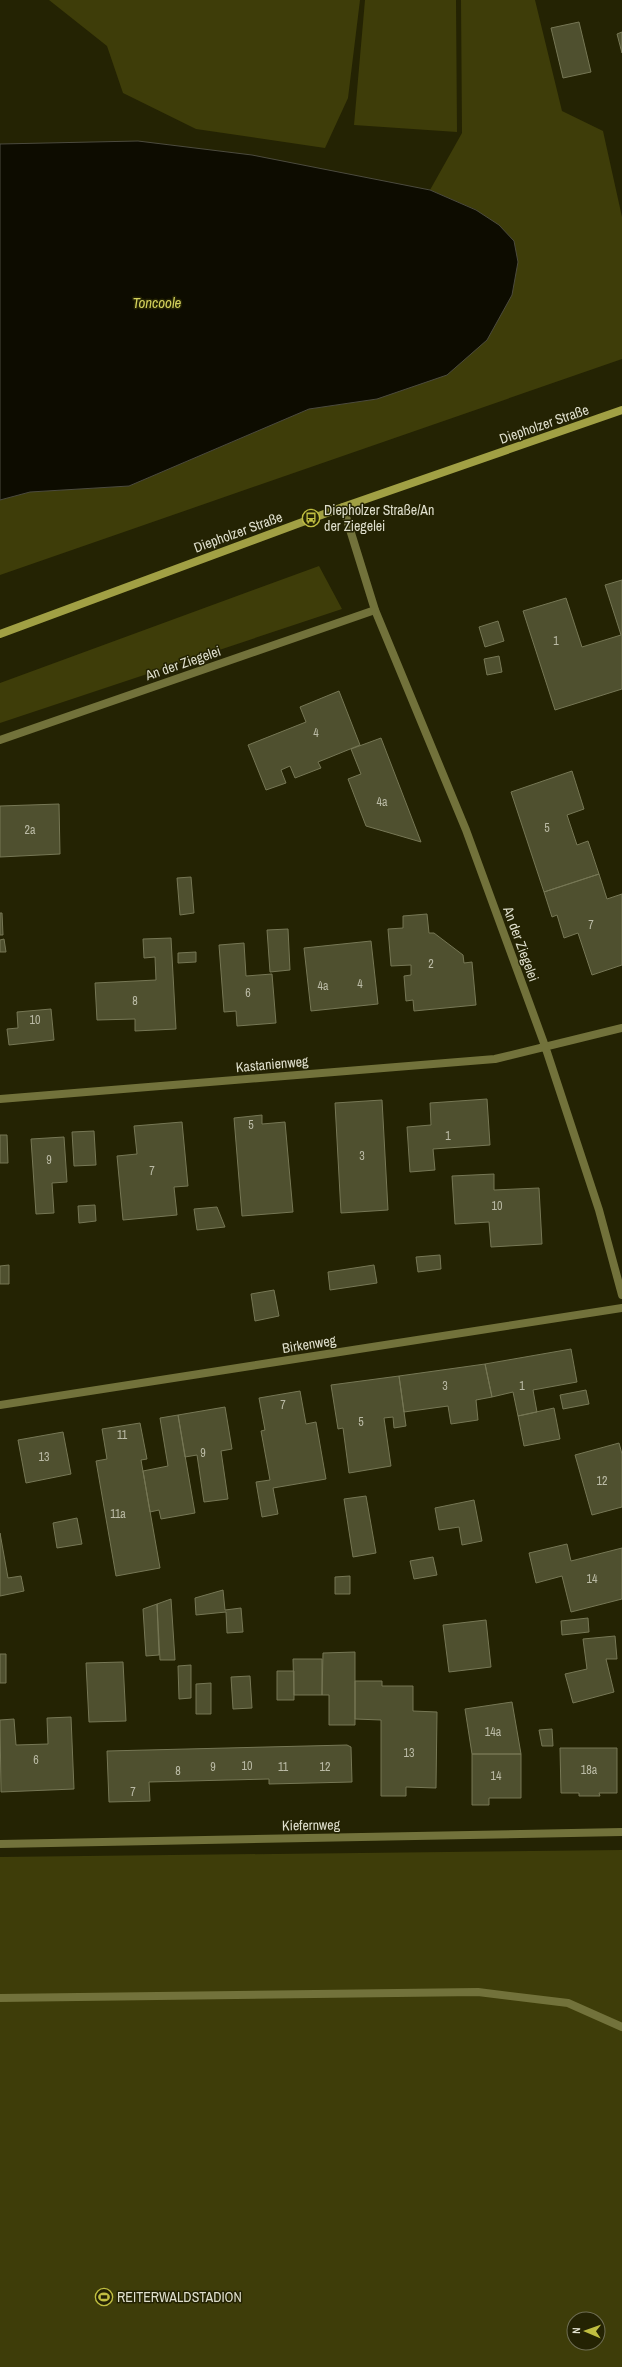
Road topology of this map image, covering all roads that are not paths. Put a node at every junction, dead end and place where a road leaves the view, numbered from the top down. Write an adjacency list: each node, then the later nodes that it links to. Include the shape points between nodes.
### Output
1 (622, 410): 2 (main road, Diepholzer Straße)
2 (343, 507): 3 (street, An der Ziegelei); 4 (main road, Diepholzer Straße)
3 (375, 610): 5 (street, An der Ziegelei); 7 (street, An der Ziegelei, via 466,830)
4 (0, 634)
5 (0, 740)
6 (622, 1028): 7 (street, Kastanienweg)
7 (544, 1046): 8 (street, Kastanienweg, via 496,1059); 9 (street, An der Ziegelei, via 599,1210)
8 (0, 1099)
9 (622, 1295)
10 (622, 1308): 11 (street, Birkenweg)
11 (0, 1405)
12 (622, 1832): 13 (street, Kiefernweg)
13 (0, 1844)
14 (0, 1998): 15 (street, via 478,1992 568,2003)
15 (622, 2027)

